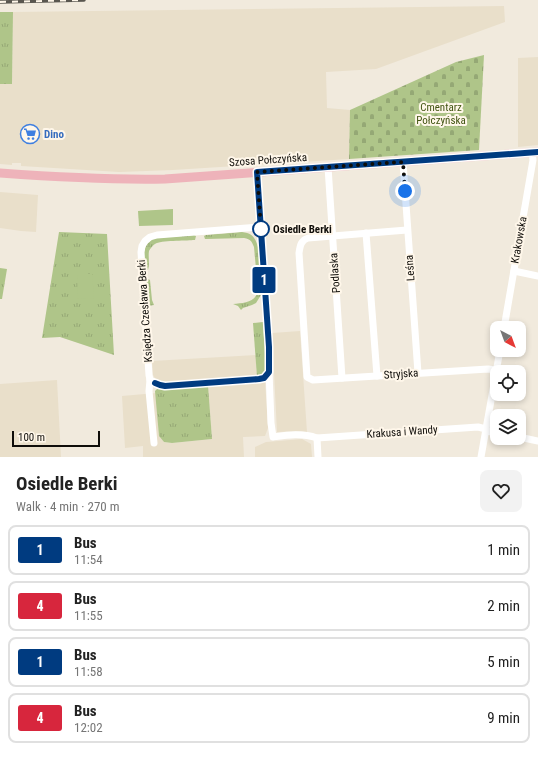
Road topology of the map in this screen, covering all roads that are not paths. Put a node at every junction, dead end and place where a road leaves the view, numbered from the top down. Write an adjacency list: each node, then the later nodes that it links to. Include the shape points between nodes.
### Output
1 (535, 153): 2 (main road, Szosa Połczyńska); 10 (street, Krakowska)
2 (403, 162): 3 (main road, Szosa Połczyńska); 7 (street, Leśna)
3 (328, 167): 4 (main road, Szosa Połczyńska); 9 (street, Podlaska)
4 (257, 172): 5 (main road, Szosa Połczyńska, via 132,179); 6 (street)
5 (0, 173)
6 (260, 227): 13 (street); 18 (street, Księdza Czesława Berki, via 157,234 145,241 141,247 141,260)
7 (407, 230): 8 (street); 15 (street, Leśna)
8 (366, 234): 9 (street); 16 (street)
9 (332, 236): 17 (street, Podlaska); 17 (street, Stryjska, via 306,239 300,248 307,377 313,380)
10 (514, 270): 11 (street); 12 (street, Krakowska)
11 (538, 276)
12 (505, 321)
13 (269, 368): 18 (street, via 268,374 259,379 165,386); 22 (street, Krakusa i Wandy, via 273,437 309,435)
14 (490, 369): 15 (street, Stryjska)
15 (418, 374): 16 (street, Stryjska)
16 (377, 376): 17 (street, Stryjska)
17 (342, 378)
18 (150, 380): 25 (street, Księdza Czesława Berki)
19 (491, 401): 20 (street)
20 (486, 430): 21 (street, Krakusa i Wandy); 22 (street, Krakusa i Wandy, via 477,427); 27 (street)
21 (490, 431)
22 (317, 438): 26 (street)
23 (526, 439): 24 (street)
24 (538, 441)
25 (154, 443)
26 (318, 457)
27 (481, 457)

